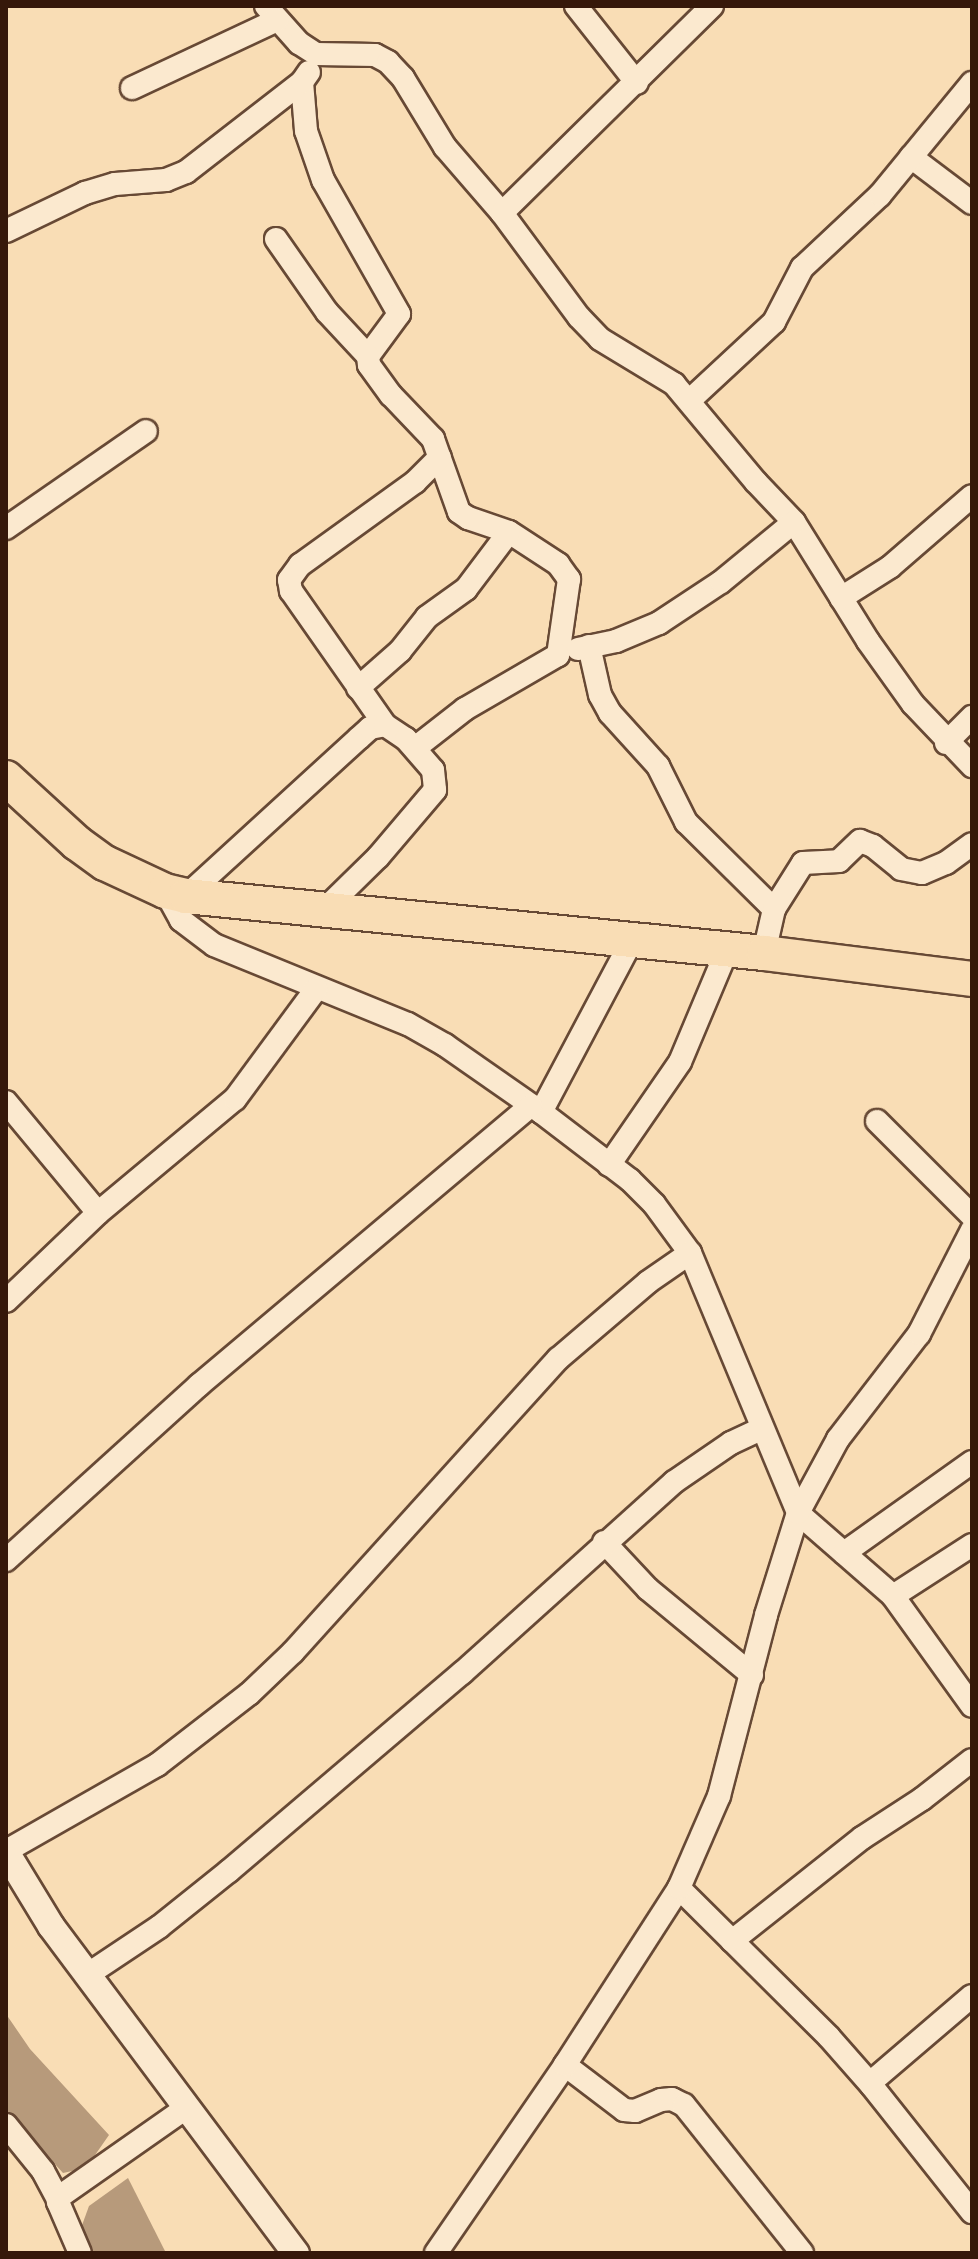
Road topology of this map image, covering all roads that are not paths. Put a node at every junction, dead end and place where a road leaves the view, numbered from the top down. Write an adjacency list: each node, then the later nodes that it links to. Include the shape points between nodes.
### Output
1 (576, 6): 6 (street)
2 (712, 6): 6 (street)
3 (272, 13): 4 (street); 8 (street)
4 (316, 54): 5 (street); 11 (street, via 375,55 388,62 445,147)
5 (302, 82): 12 (street, via 186,172 85,193); 14 (street, via 306,131 323,180 399,314)
6 (637, 83): 11 (street)
7 (972, 83): 9 (street)
8 (132, 88)
9 (911, 157): 10 (street); 15 (street, via 880,195 802,268 774,322)
10 (972, 203)
11 (502, 213): 15 (street, via 600,339 674,384)
12 (6, 231)
13 (276, 239): 14 (street, via 327,312)
14 (368, 356): 17 (street, via 380,381 433,439)
15 (690, 400): 19 (street)
16 (146, 431): 20 (street)
17 (440, 457): 21 (street, via 459,512); 25 (street, via 415,482 300,565 289,580 291,591)
18 (972, 496): 22 (street, via 890,567)
19 (794, 522): 22 (street); 23 (street, via 721,582 659,623)
20 (6, 528)
21 (509, 532): 24 (street, via 558,564 569,579); 25 (street, via 466,589 427,617 400,651)
22 (841, 598): 28 (street)
23 (589, 646): 24 (street); 34 (street, via 600,695 658,766 686,822)
24 (558, 655): 29 (street, via 465,709)
25 (358, 688): 27 (street)
26 (972, 717): 28 (street)
27 (385, 725): 29 (street); 33 (street, via 370,728)
28 (946, 743): 30 (street)
29 (415, 748): 35 (street, via 433,770 435,790)
30 (972, 766)
31 (6, 778): 33 (main road, via 86,850)
32 (972, 844): 34 (street, via 934,869 910,873 860,841 839,861 803,863)
33 (176, 893): 35 (main road); 40 (street, via 181,920 214,945)
34 (774, 909): 38 (street)
35 (323, 911): 36 (main road)
36 (631, 942): 37 (main road); 42 (street)
37 (727, 950): 38 (main road); 44 (street, via 680,1062)
38 (764, 953): 39 (main road)
39 (972, 979)
40 (316, 989): 42 (street, via 408,1024); 45 (street, via 235,1099)
41 (6, 1102): 45 (street)
42 (536, 1109): 44 (street); 56 (street, via 188,1395)
43 (877, 1121): 46 (street)
44 (609, 1165): 48 (street, via 654,1204)
45 (98, 1213): 49 (street)
46 (972, 1216)
47 (972, 1230): 52 (street, via 926,1322 838,1439)
48 (690, 1253): 50 (street); 61 (street, via 558,1359 249,1694 157,1765)
49 (6, 1301)
50 (761, 1429): 52 (street); 53 (street, via 700,1462)
51 (972, 1462): 55 (street)
52 (798, 1513): 55 (street); 58 (street)
53 (604, 1542): 58 (street, via 648,1589); 64 (street, via 462,1673 229,1871)
54 (972, 1545): 57 (street)
55 (844, 1553): 57 (street)
56 (6, 1560)
57 (893, 1596): 59 (street)
58 (752, 1675): 62 (street, via 719,1796)
59 (972, 1706)
60 (972, 1760): 63 (street)
61 (6, 1851): 64 (street, via 28,1893)
62 (679, 1888): 63 (street); 66 (street)
63 (732, 1941): 67 (street)
64 (87, 1975): 68 (street)
65 (972, 1996): 67 (street)
66 (565, 2065): 74 (street); 75 (street, via 624,2110 672,2099 684,2105)
67 (870, 2083): 71 (street)
68 (186, 2108): 70 (street); 73 (street)
69 (6, 2125): 70 (street)
70 (58, 2199): 72 (street)
71 (972, 2212)
72 (80, 2253)
73 (296, 2253)
74 (436, 2253)
75 (802, 2253)

